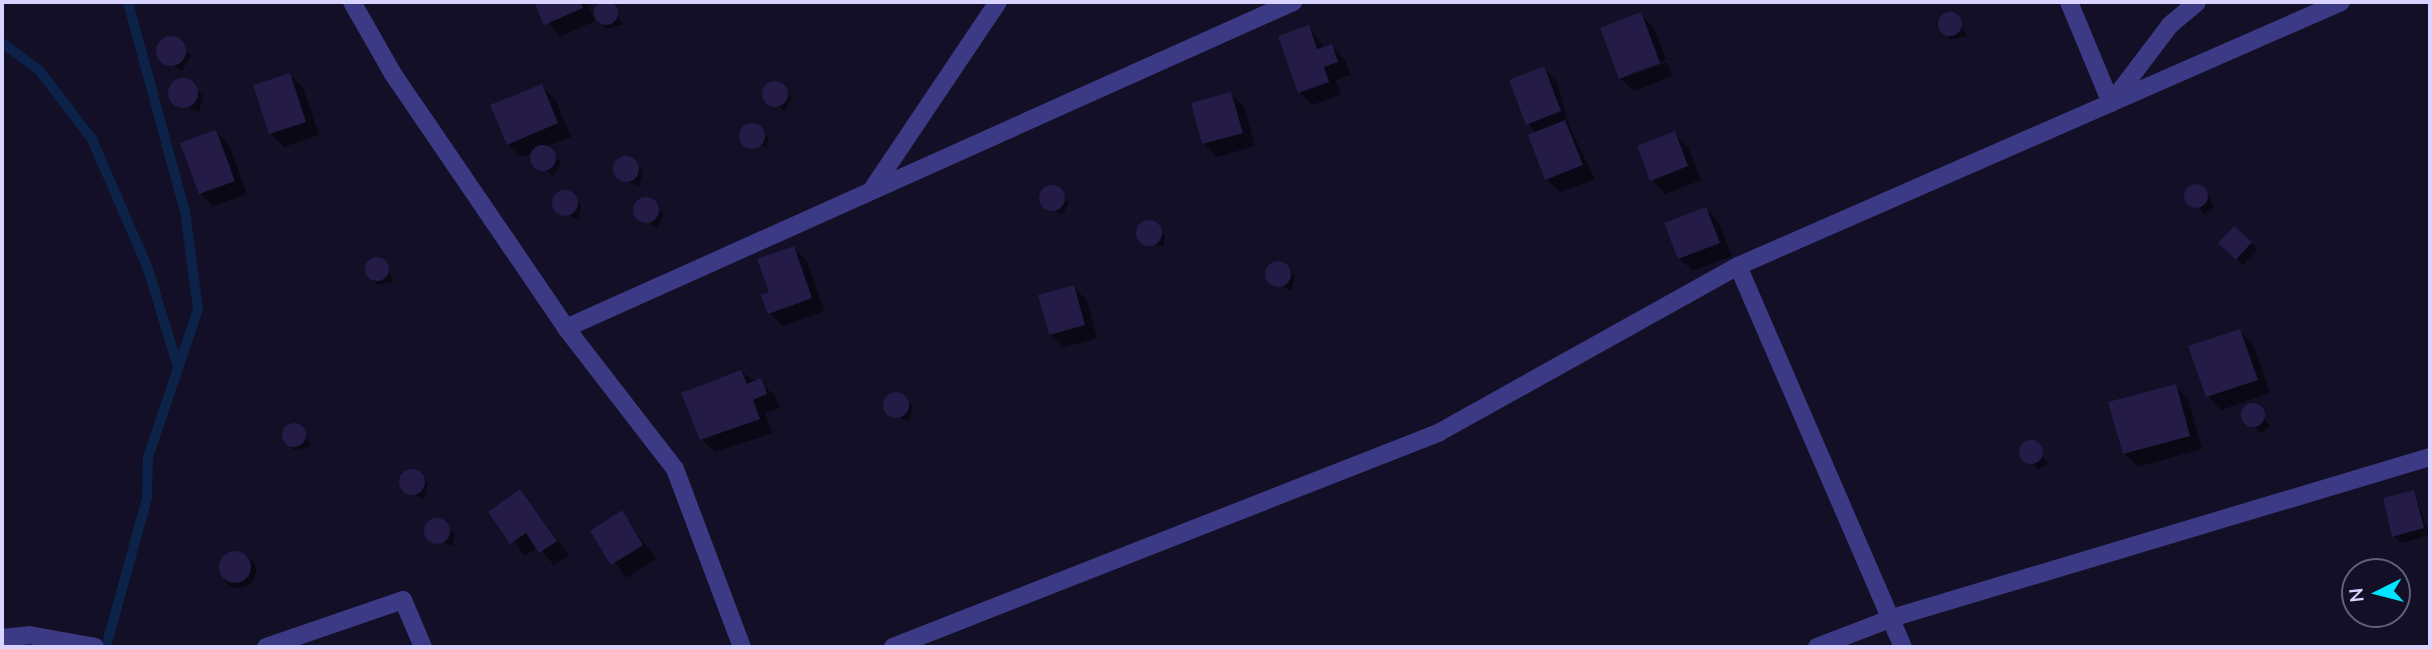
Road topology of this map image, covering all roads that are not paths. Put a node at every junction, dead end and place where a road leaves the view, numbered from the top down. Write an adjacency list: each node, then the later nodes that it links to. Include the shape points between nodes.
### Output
1 (352, 2): 10 (street, via 393,74)
2 (998, 2): 8 (street)
3 (1293, 2): 8 (street)
4 (2068, 2): 7 (street)
5 (2197, 2): 7 (street, via 2170,26)
6 (2341, 2): 7 (street)
7 (2111, 103): 9 (street)
8 (870, 191): 10 (street)
9 (1738, 266): 12 (street); 18 (street, via 1438,433)
10 (566, 328): 17 (street, via 675,469)
11 (2430, 457): 12 (street)
12 (1895, 617): 19 (street); 20 (street)
13 (2, 638): 14 (street, via 29,635)
14 (94, 647)
15 (266, 647): 16 (street, via 403,600)
16 (423, 647)
17 (742, 647)
18 (893, 647)
19 (1817, 647)
20 (1903, 647)

